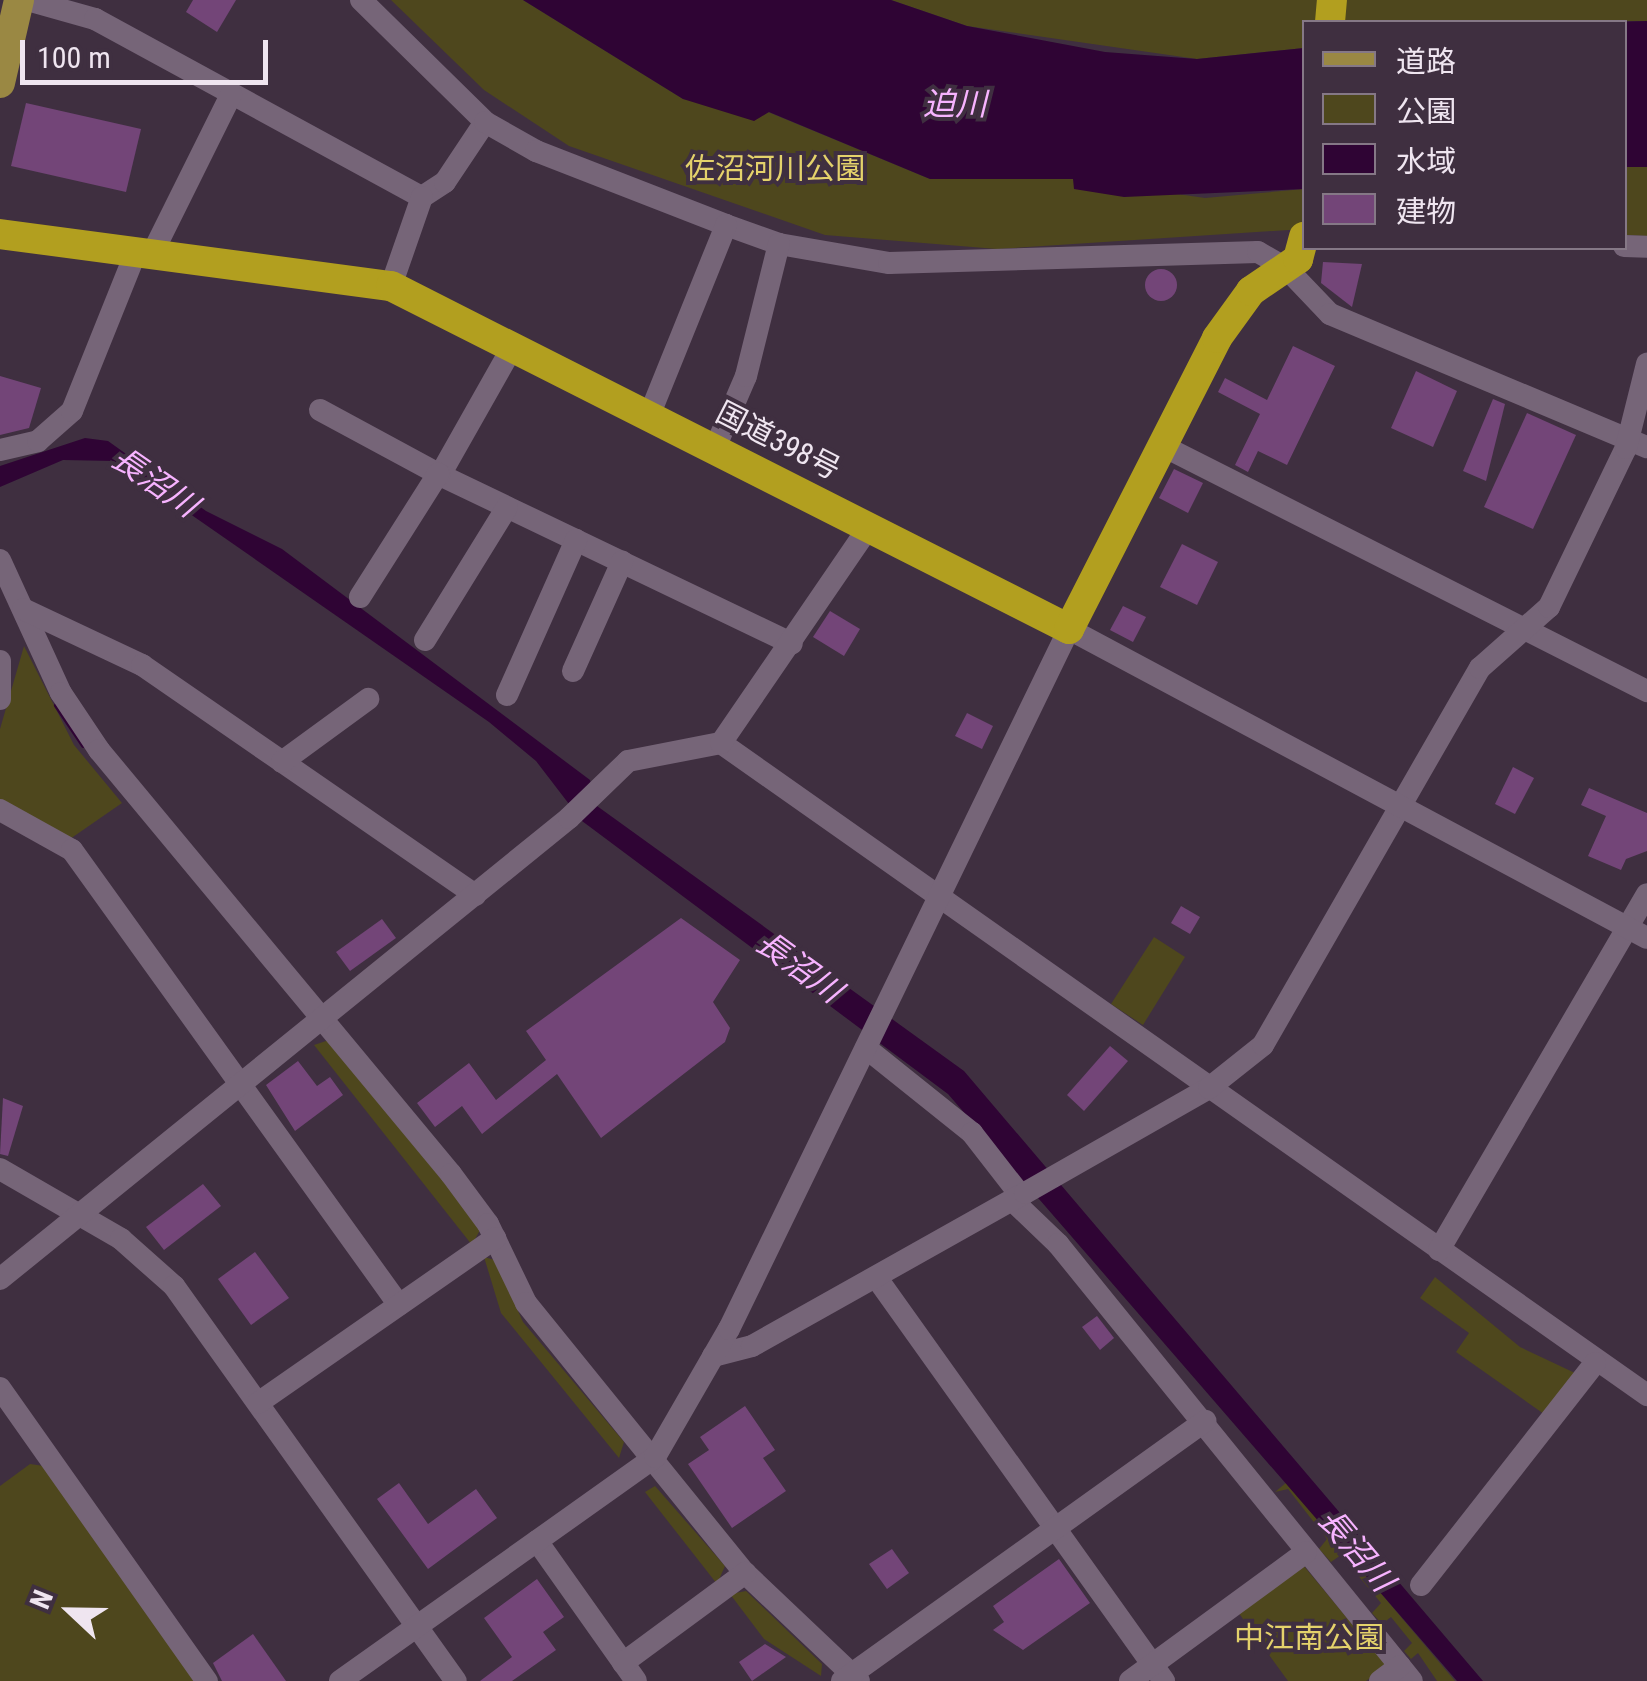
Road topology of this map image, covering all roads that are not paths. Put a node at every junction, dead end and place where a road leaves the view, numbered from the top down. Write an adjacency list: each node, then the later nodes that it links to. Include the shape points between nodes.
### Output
1 (20, 0): 5 (main road)
2 (27, 0): 4 (street)
3 (361, 0): 7 (street)
4 (90, 8): 6 (street)
5 (0, 83)
6 (231, 95): 8 (street); 13 (street)
7 (485, 122): 8 (street, via 446,182); 9 (street, via 536,151)
8 (422, 198): 15 (street)
9 (726, 225): 12 (street); 19 (street)
10 (0, 234): 13 (highway, 国道398号)
11 (1302, 238): 14 (highway)
12 (780, 244): 14 (street, via 889,263 1230,252); 22 (street, via 746,376)
13 (144, 253): 15 (highway, 国道398号); 23 (street, via 72,411 38,441)
14 (1280, 264): 20 (street, via 1330,314); 21 (highway, via 1235,312)
15 (391, 286): 16 (highway, 国道398号)
16 (513, 346): 19 (highway, 国道398号); 24 (street)
17 (1647, 364): 20 (street)
18 (320, 410): 24 (street)
19 (650, 416): 22 (highway, 国道398号)
20 (1637, 443): 32 (street, via 1549,607)
21 (1161, 446): 32 (street); 33 (highway)
22 (715, 448): 26 (highway, 国道398号)
23 (0, 450)
24 (439, 475): 25 (street); 30 (street)
25 (507, 507): 27 (street); 34 (street)
26 (868, 527): 33 (highway, 国道398号); 35 (street)
27 (576, 540): 29 (street); 39 (street)
28 (0, 560): 31 (street)
29 (622, 562): 35 (street); 37 (street)
30 (360, 596)
31 (23, 609): 43 (street, via 142,665); 50 (street, via 98,750)
32 (1521, 627): 38 (street); 44 (street, via 1480,668)
33 (1069, 629): 44 (street); 48 (street)
34 (425, 640)
35 (792, 644): 42 (street)
36 (0, 661): 40 (street)
37 (572, 672)
38 (1647, 691)
39 (508, 695)
40 (0, 699)
41 (368, 699): 43 (street)
42 (721, 743): 47 (street, via 636,757); 48 (street)
43 (282, 762): 47 (street)
44 (1401, 809): 49 (street); 53 (street, via 1277,1029)
45 (0, 810): 52 (street, via 72,850)
46 (1647, 894): 49 (street)
47 (475, 895): 50 (street)
48 (944, 897): 51 (street); 53 (street)
49 (1637, 933): 58 (street)
50 (322, 1020): 52 (street); 57 (street)
51 (868, 1045): 55 (street, via 964,1125); 62 (street)
52 (242, 1086): 56 (street); 61 (street)
53 (1209, 1088): 55 (street); 58 (street)
54 (0, 1169): 56 (street)
55 (1019, 1196): 59 (street); 67 (street)
56 (81, 1213): 60 (street); 66 (street, via 174,1286)
57 (495, 1238): 61 (street); 68 (street, via 526,1303)
58 (1439, 1250): 63 (street)
59 (876, 1277): 62 (street, via 752,1346); 69 (street)
60 (0, 1278)
61 (399, 1305): 66 (street)
62 (713, 1356): 68 (street)
63 (1595, 1363): 65 (street); 73 (street)
64 (0, 1388): 79 (street)
65 (1647, 1395)
66 (258, 1403): 74 (street)
67 (1205, 1421): 69 (street); 71 (street)
68 (655, 1457): 70 (street); 72 (street)
69 (1055, 1528): 76 (street); 78 (street)
70 (538, 1541): 74 (street); 75 (street)
71 (1306, 1552): 76 (street); 77 (street)
72 (744, 1573): 75 (street); 78 (street)
73 (1421, 1585)
74 (418, 1626): 80 (street); 81 (street)
75 (629, 1672)
76 (1158, 1673): 82 (street)
77 (1406, 1674): 83 (street)
78 (851, 1678)
79 (207, 1681)
80 (340, 1681)
81 (456, 1681)
82 (1130, 1681)
83 (1380, 1681)

